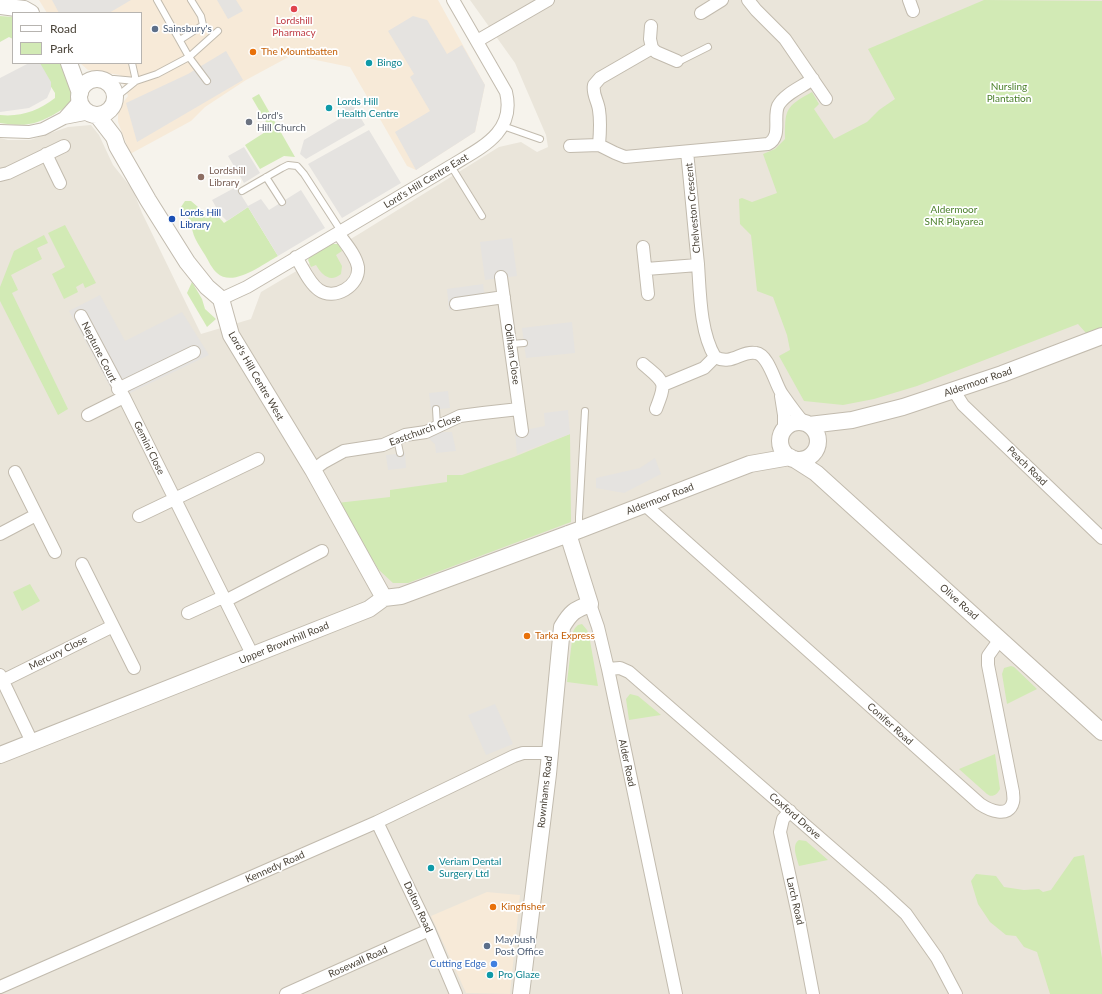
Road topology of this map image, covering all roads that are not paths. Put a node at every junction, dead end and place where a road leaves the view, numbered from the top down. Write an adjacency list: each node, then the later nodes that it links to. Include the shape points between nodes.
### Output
1 (34, 0): 10 (street)
2 (157, 0): 14 (lane, via 165,19)
3 (191, 0): 14 (lane, via 201,16 203,25)
4 (453, 0): 15 (street, Lord's Hill Centre East)
5 (722, 0): 11 (street)
6 (748, 0): 23 (street, via 785,39)
7 (543, 1): 15 (street)
8 (0, 6): 9 (street)
9 (29, 12)
10 (38, 12)
11 (701, 13)
12 (651, 26): 17 (street)
13 (218, 31): 18 (lane)
14 (180, 40): 18 (lane)
15 (477, 41): 32 (street, Lord's Hill Centre East, via 506,92 508,112)
16 (708, 47): 19 (lane)
17 (652, 48): 19 (street); 36 (street, via 600,78 594,85 601,127)
18 (189, 58): 25 (lane); 26 (lane)
19 (677, 61)
20 (69, 64): 27 (street)
21 (74, 64): 24 (street)
22 (132, 64): 25 (lane)
23 (813, 79): 28 (street); 39 (street, Chelveston Crescent, via 781,102 776,111 776,133 772,142)
24 (99, 80): 25 (lane); 27 (street, via 85,85); 29 (street, via 112,88)
25 (136, 81): 29 (lane)
26 (207, 82)
27 (80, 97): 30 (street, via 85,110); 31 (street)
28 (826, 100)
29 (114, 102): 30 (street, via 106,113); 34 (street)
30 (93, 114): 31 (street); 34 (street)
31 (64, 118): 33 (street, via 43,129 29,132)
32 (503, 126): 35 (lane); 41 (street, Lord's Hill Centre East, via 495,137)
33 (0, 131)
34 (114, 137): 56 (street, via 148,200 187,262 207,287)
35 (540, 138)
36 (598, 145): 38 (street, Chelveston Crescent); 39 (street, Chelveston Crescent, via 625,157)
37 (64, 146): 40 (street)
38 (570, 146)
39 (687, 152): 51 (street, Chelveston Crescent)
40 (46, 154): 42 (street); 44 (street)
41 (451, 166): 47 (lane); 48 (street, Lord's Hill Centre East)
42 (0, 176)
43 (266, 177): 45 (lane); 46 (lane); 48 (lane, via 288,165 297,166)
44 (60, 183)
45 (242, 191)
46 (282, 202)
47 (482, 216)
48 (340, 232): 50 (street, Lord's Hill Centre East); 50 (street, via 358,266 355,280 341,292 333,294 318,290)
49 (643, 247): 52 (street)
50 (296, 257): 56 (street, Lord's Hill Centre East, via 247,287)
51 (698, 265): 52 (street, Chelveston Crescent); 63 (street, Chelveston Crescent, via 704,321 708,342)
52 (646, 269): 54 (street)
53 (501, 277): 55 (street, Odiham Close)
54 (648, 294)
55 (504, 297): 57 (street); 61 (street, Odiham Close)
56 (221, 299): 85 (street, Lord's Hill Centre West, via 231,335)
57 (456, 304)
58 (81, 316): 68 (street, Neptune Court)
59 (1102, 337): 66 (street, Aldermoor Road)
60 (524, 343): 61 (lane)
61 (511, 344): 70 (street, Odiham Close)
62 (194, 352): 68 (street)
63 (715, 357): 65 (street, via 704,368); 67 (street, via 724,360 752,352 761,355)
64 (643, 364): 65 (street)
65 (663, 385): 71 (street)
66 (954, 391): 74 (street, Aldermoor Road); 94 (street, Peach Road, via 963,405)
67 (781, 392): 75 (street); 78 (street)
68 (121, 393): 73 (street); 88 (street, Gemini Close)
69 (436, 409): 76 (lane)
70 (519, 409): 76 (street, Eastchurch Close, via 468,415); 77 (street, Odiham Close)
71 (656, 409)
72 (585, 411): 92 (lane, via 579,517)
73 (88, 415)
74 (852, 420): 75 (street, Aldermoor Road); 80 (street, Aldermoor Road)
75 (807, 424): 78 (street, via 793,423); 80 (street, via 813,428 817,436)
76 (437, 426): 79 (street, Eastchurch Close)
77 (522, 431)
78 (783, 432): 82 (street, via 782,448); 84 (street, Aldermoor Road, via 770,448)
79 (397, 439): 81 (lane); 85 (street, Eastchurch Close, via 383,445 344,451)
80 (816, 447): 82 (street, via 806,458); 87 (street)
81 (400, 453)
82 (792, 458): 84 (street, Aldermoor Road); 87 (street, Olive Road)
83 (258, 459): 88 (street)
84 (750, 464): 89 (street, Aldermoor Road)
85 (312, 470): 98 (street, Lord's Hill Centre West)
86 (15, 472): 90 (street)
87 (816, 473): 103 (street, Olive Road)
88 (174, 499): 91 (street); 99 (street, Gemini Close)
89 (645, 505): 92 (street, Aldermoor Road); 103 (street, Conifer Road, via 980,804 987,809 1001,812 1013,802 1013,792 988,665 988,656)
90 (36, 515): 93 (street); 96 (street)
91 (139, 516)
92 (574, 532): 98 (street, Upper Brownhill Road, via 401,596); 100 (street, Alder Road)
93 (0, 534)
94 (1102, 538)
95 (322, 551): 99 (street)
96 (55, 552)
97 (82, 564): 102 (street)
98 (384, 598): 104 (street, Upper Brownhill Road, via 369,609)
99 (224, 599): 101 (street); 104 (street, Gemini Close)
100 (590, 604): 106 (street, Alder Road); 110 (street, Rownhams Road, via 570,614 562,627)
101 (188, 614)
102 (113, 626): 105 (street); 107 (street, Mercury Close)
103 (1000, 639): 108 (street, Olive Road)
104 (253, 656): 109 (street, Upper Brownhill Road)
105 (134, 668)
106 (608, 669): 112 (street, Coxford Drove, via 620,668 629,672); 119 (street, Alder Road)
107 (1, 679): 109 (street, Mercury Close)
108 (1102, 732)
109 (32, 742): 111 (street, Upper Brownhill Road)
110 (550, 753): 113 (street, Kennedy Road, via 532,752 518,755); 118 (street, Rownhams Road)
111 (0, 755)
112 (790, 811): 120 (street, Larch Road, via 783,819 780,832); 121 (street, Coxford Drove, via 906,914 937,958)
113 (377, 822): 114 (street, Dolton Road); 115 (street, Kennedy Road)
114 (429, 930): 116 (street, Rosewall Road); 117 (street, Dolton Road)
115 (0, 987)
116 (286, 994)
117 (456, 994)
118 (521, 994)
119 (676, 994)
120 (813, 994)
121 (956, 994)

